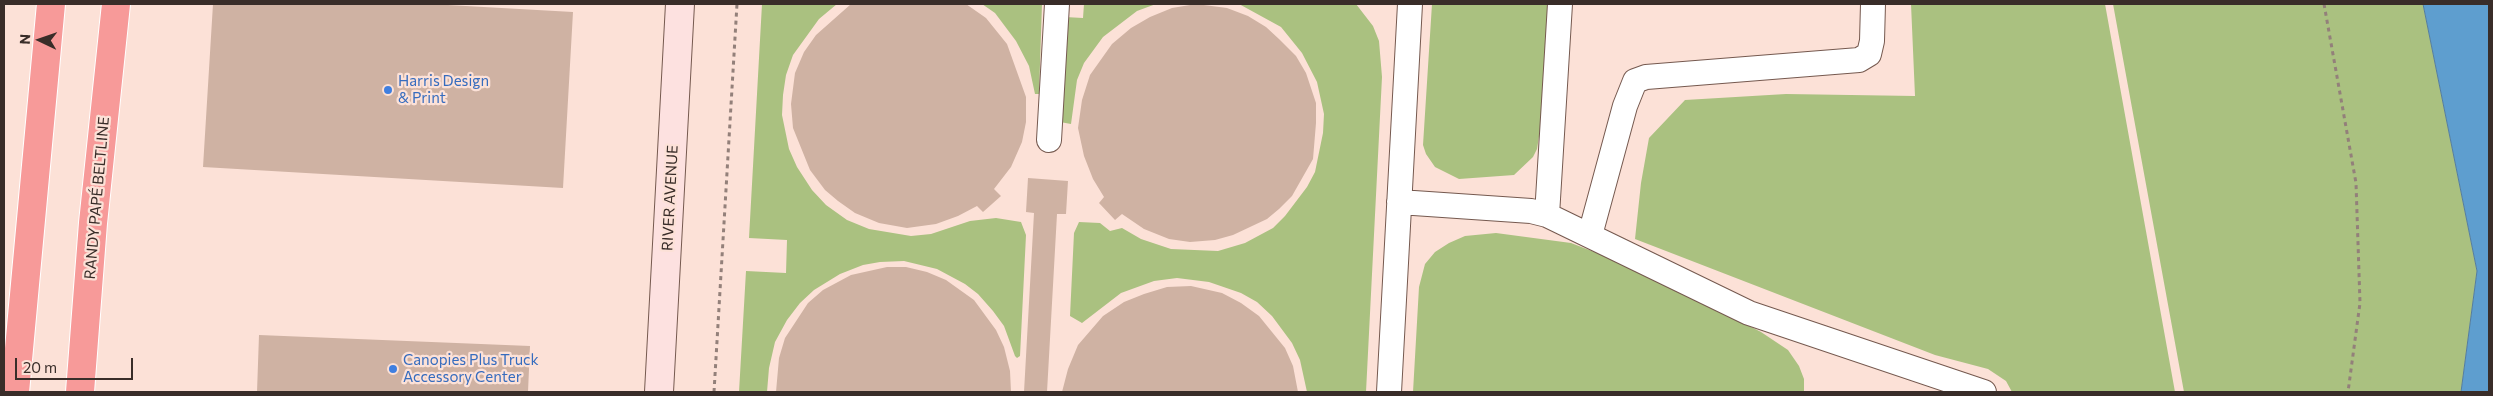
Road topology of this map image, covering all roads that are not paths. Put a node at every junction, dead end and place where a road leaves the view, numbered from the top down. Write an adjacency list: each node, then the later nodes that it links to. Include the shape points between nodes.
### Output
1 (51, 4): 12 (highway)
2 (116, 4): 13 (highway, RANDY PAPÉ BELTLINE, via 94,214)
3 (680, 4): 14 (street, RIVER AVENUE)
4 (1057, 4): 8 (lane)
5 (1410, 4): 9 (lane)
6 (1560, 4): 10 (lane)
7 (1873, 4): 11 (lane, via 1869,54 1859,60 1646,77 1635,81 1625,106)
8 (1050, 140)
9 (1400, 202): 10 (lane, via 1532,210); 15 (lane)
10 (1547, 215): 11 (lane)
11 (1590, 235): 16 (lane, via 1749,313)
12 (16, 392)
13 (80, 392)
14 (659, 392)
15 (1389, 392)
16 (1984, 392)

